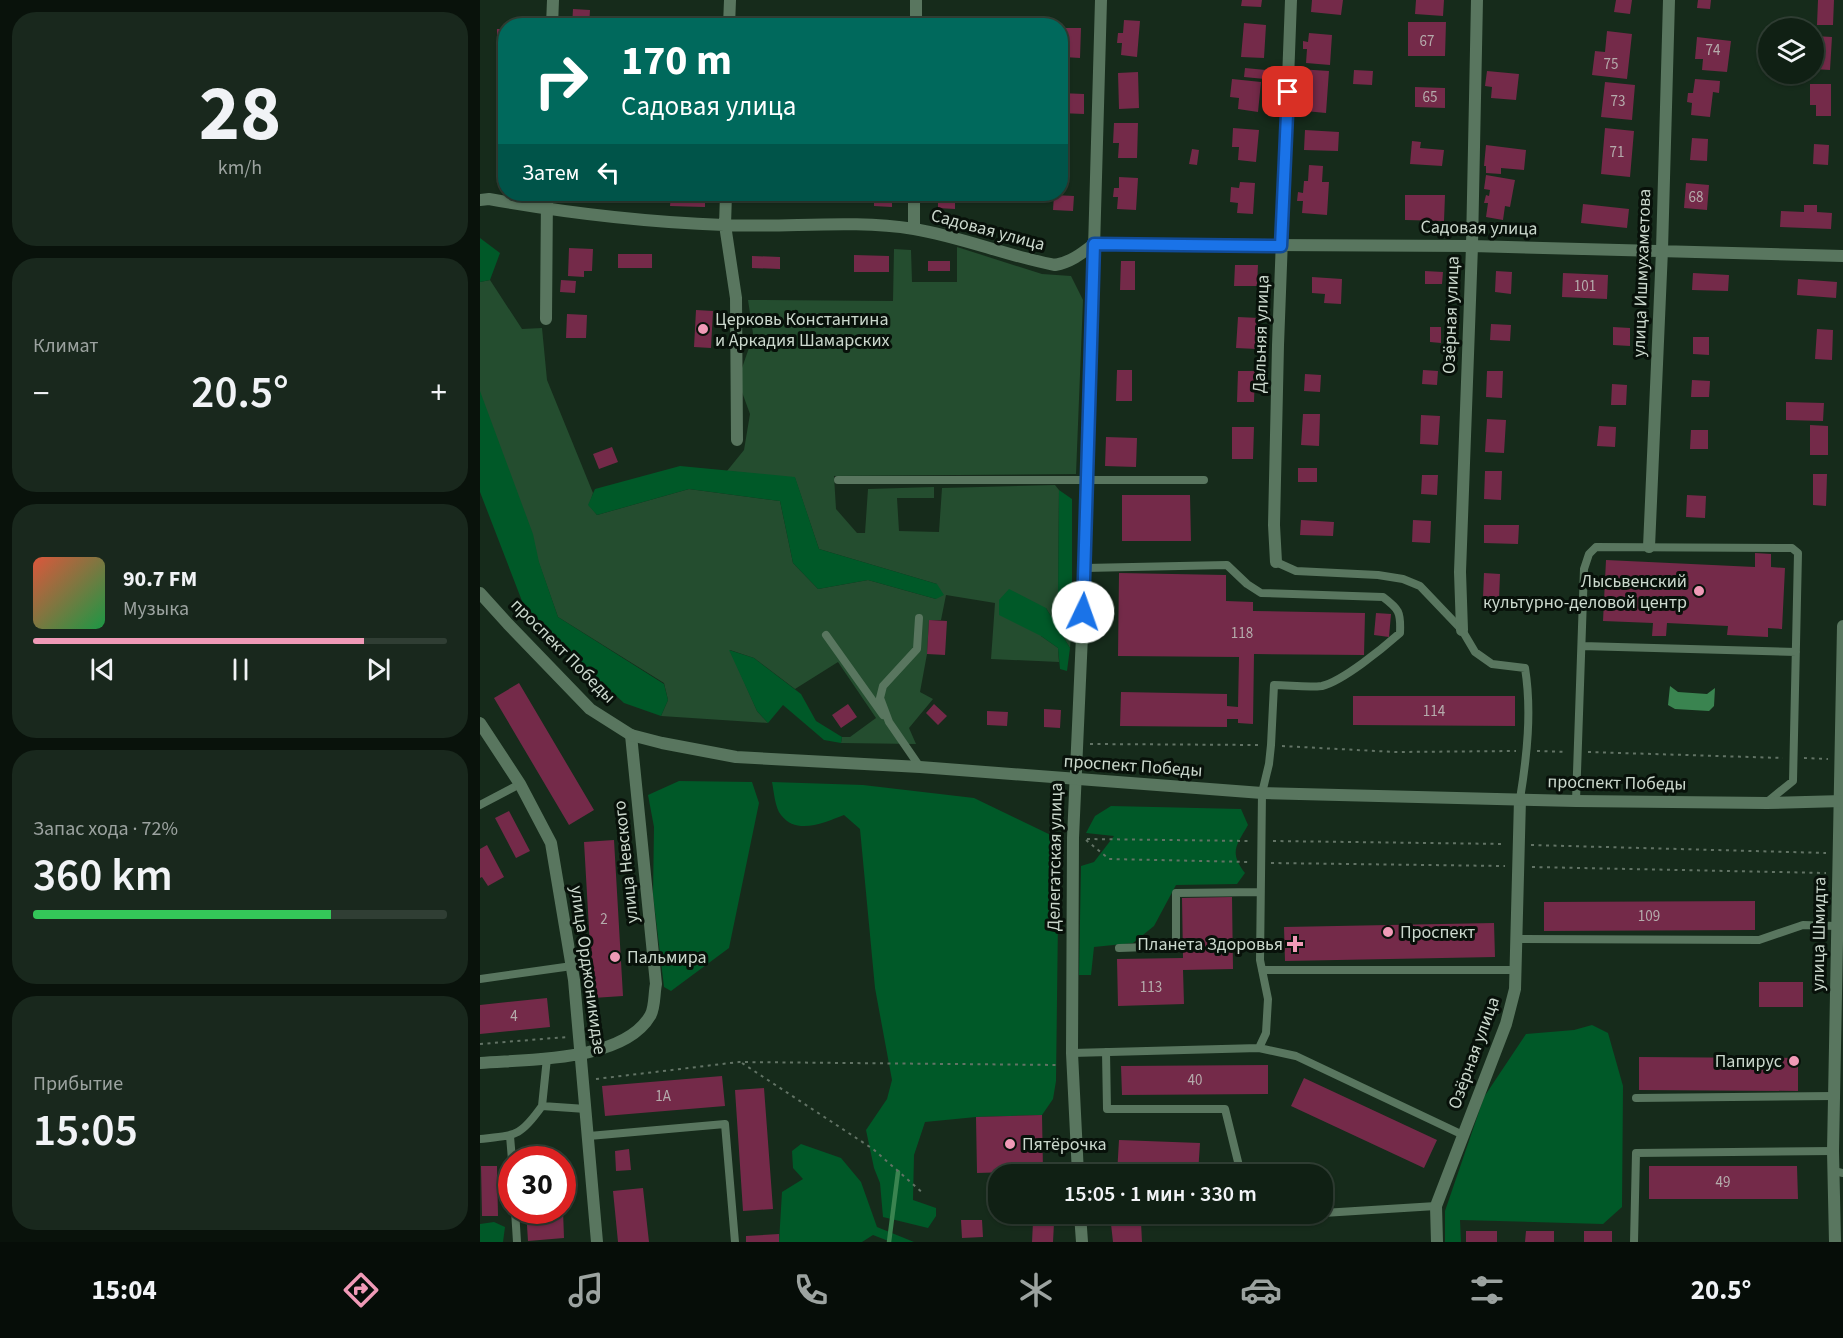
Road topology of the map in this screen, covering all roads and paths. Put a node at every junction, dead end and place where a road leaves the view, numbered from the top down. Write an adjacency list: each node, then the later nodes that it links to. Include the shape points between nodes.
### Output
1 (553, 0): 8 (street)
2 (730, 0): 9 (street)
3 (916, 0): 10 (street)
4 (1101, 0): 20 (street, Делегатская улица)
5 (1291, 0): 21 (street, Дальняя улица)
6 (1477, 0): 22 (street, Озёрная улица)
7 (1669, 0): 23 (street, улица Ишмухаметова)
8 (552, 18)
9 (729, 18)
10 (916, 18)
11 (480, 200): 12 (street, Садовая улица)
12 (498, 201)
13 (500, 201): 17 (street, Садовая улица)
14 (547, 201): 17 (street)
15 (726, 201): 18 (street)
16 (914, 201): 19 (street)
17 (546, 209): 18 (street, Садовая улица, via 624,219); 25 (street)
18 (725, 225): 19 (street, Садовая улица); 26 (street, via 736,298)
19 (914, 229): 20 (street, Садовая улица, via 1055,265 1077,258)
20 (1094, 244): 21 (street, Садовая улица); 29 (street, Делегатская улица)
21 (1281, 246): 22 (street, Садовая улица); 31 (street, Дальняя улица)
22 (1472, 246): 23 (street, Садовая улица); 36 (street, Озёрная улица, via 1460,572)
23 (1662, 250): 24 (street, Садовая улица); 30 (street, улица Ишмухаметова)
24 (1843, 255)
25 (546, 319)
26 (737, 440)
27 (838, 480): 29 (lane)
28 (1204, 480): 29 (lane)
29 (1087, 481): 32 (street, Делегатская улица)
30 (1649, 547): 38 (lane, via 1596,547 1589,554 1584,569); 39 (lane, via 1792,548 1797,553)
31 (1276, 561): 36 (lane, via 1296,572 1403,579 1420,586)
32 (1085, 568): 43 (street, Делегатская улица); 44 (lane, via 1227,565 1261,593 1383,597 1397,607 1400,633 1342,676 1322,686 1274,685)
33 (480, 593): 42 (street, проспект Победы, via 590,709)
34 (919, 618): 41 (lane, via 917,649 884,686 880,698)
35 (1843, 626): 48 (street, улица Шмидта)
36 (1462, 630): 45 (lane, via 1475,652 1492,664 1525,668)
37 (826, 635): 41 (lane)
38 (1582, 646): 39 (lane); 46 (lane)
39 (1796, 652): 47 (lane)
40 (480, 723): 51 (street, улица Орджоникидзе)
41 (889, 723): 49 (lane)
42 (631, 735): 49 (street, проспект Победы, via 736,757); 76 (street, улица Невского, via 656,984 651,1016 629,1039)
43 (1076, 744): 44 (path); 50 (street, Делегатская улица)
44 (1271, 745): 45 (path, via 1395,752); 52 (lane)
45 (1527, 751): 46 (path); 53 (lane)
46 (1577, 752): 47 (path); 54 (lane)
47 (1795, 758): 48 (path); 56 (lane, via 1793,781)
48 (1839, 759): 55 (street, улица Шмидта)
49 (920, 767): 50 (street, проспект Победы)
50 (1074, 780): 52 (street, проспект Победы); 78 (street, Делегатская улица)
51 (520, 784): 57 (lane); 68 (street, улица Орджоникидзе, via 551,843)
52 (1262, 793): 53 (street, проспект Победы); 58 (lane)
53 (1520, 799): 54 (street, проспект Победы); 59 (street, Озёрная улица)
54 (1576, 801): 56 (street, проспект Победы)
55 (1841, 801): 56 (street, проспект Победы); 60 (street, улица Шмидта)
56 (1767, 803)
57 (480, 805)
58 (1261, 841): 59 (path); 61 (lane); 61 (path, via 1083,838 1109,859)
59 (1519, 844): 60 (path); 62 (street, Озёрная улица)
60 (1838, 853): 63 (street, улица Шмидта)
61 (1262, 863): 62 (path); 64 (lane)
62 (1520, 867): 63 (path); 66 (street, Озёрная улица)
63 (1838, 874): 65 (street, улица Шмидта)
64 (1260, 892): 67 (lane, via 1176,893 1176,946); 69 (lane)
65 (1836, 926): 66 (lane, via 1803,925 1759,940); 82 (street, улица Шмидта)
66 (1518, 939): 70 (street, Озёрная улица)
67 (1119, 948)
68 (572, 966): 71 (lane); 72 (street, улица Орджоникидзе)
69 (1262, 970): 70 (lane); 74 (lane, via 1268,999 1266,1033)
70 (1515, 970): 86 (street, Озёрная улица, via 1515,989 1506,1024)
71 (480, 979)
72 (580, 1036): 73 (path); 76 (street, улица Орджоникидзе)
73 (480, 1044)
74 (1259, 1048): 75 (lane); 86 (lane, via 1296,1056)
75 (1106, 1052): 78 (lane); 93 (lane, via 1107,1109 1225,1109)
76 (582, 1055): 77 (street, улица Невского); 81 (street, улица Орджоникидзе)
77 (547, 1058): 80 (street, улица Невского); 84 (lane)
78 (1072, 1059): 79 (path); 92 (street, Делегатская улица)
79 (740, 1062): 81 (path); 95 (path, via 873,1149)
80 (480, 1063)
81 (584, 1080): 85 (street, улица Орджоникидзе)
82 (1834, 1096): 83 (lane); 91 (street, улица Шмидта)
83 (1636, 1098)
84 (542, 1106): 85 (lane); 87 (lane, via 527,1127)
85 (586, 1109): 88 (street, улица Орджоникидзе)
86 (1464, 1135): 96 (street, Озёрная улица)
87 (510, 1136): 89 (lane); 90 (lane)
88 (589, 1136): 101 (street, улица Орджоникидзе); 102 (lane, via 725,1124)
89 (480, 1138)
90 (511, 1146)
91 (1833, 1151): 94 (street, улица Шмидта); 105 (lane, via 1636,1153)
92 (1077, 1164)
93 (1239, 1164)
94 (1838, 1172): 106 (street, улица Шмидта)
95 (924, 1194)
96 (1436, 1206): 97 (lane); 104 (street, Озёрная улица)
97 (1333, 1212)
98 (516, 1224): 100 (lane)
99 (1081, 1224): 103 (street)
100 (517, 1242)
101 (597, 1242)
102 (735, 1242)
103 (1082, 1242)
104 (1437, 1242)
105 (1634, 1242)
106 (1835, 1242)

